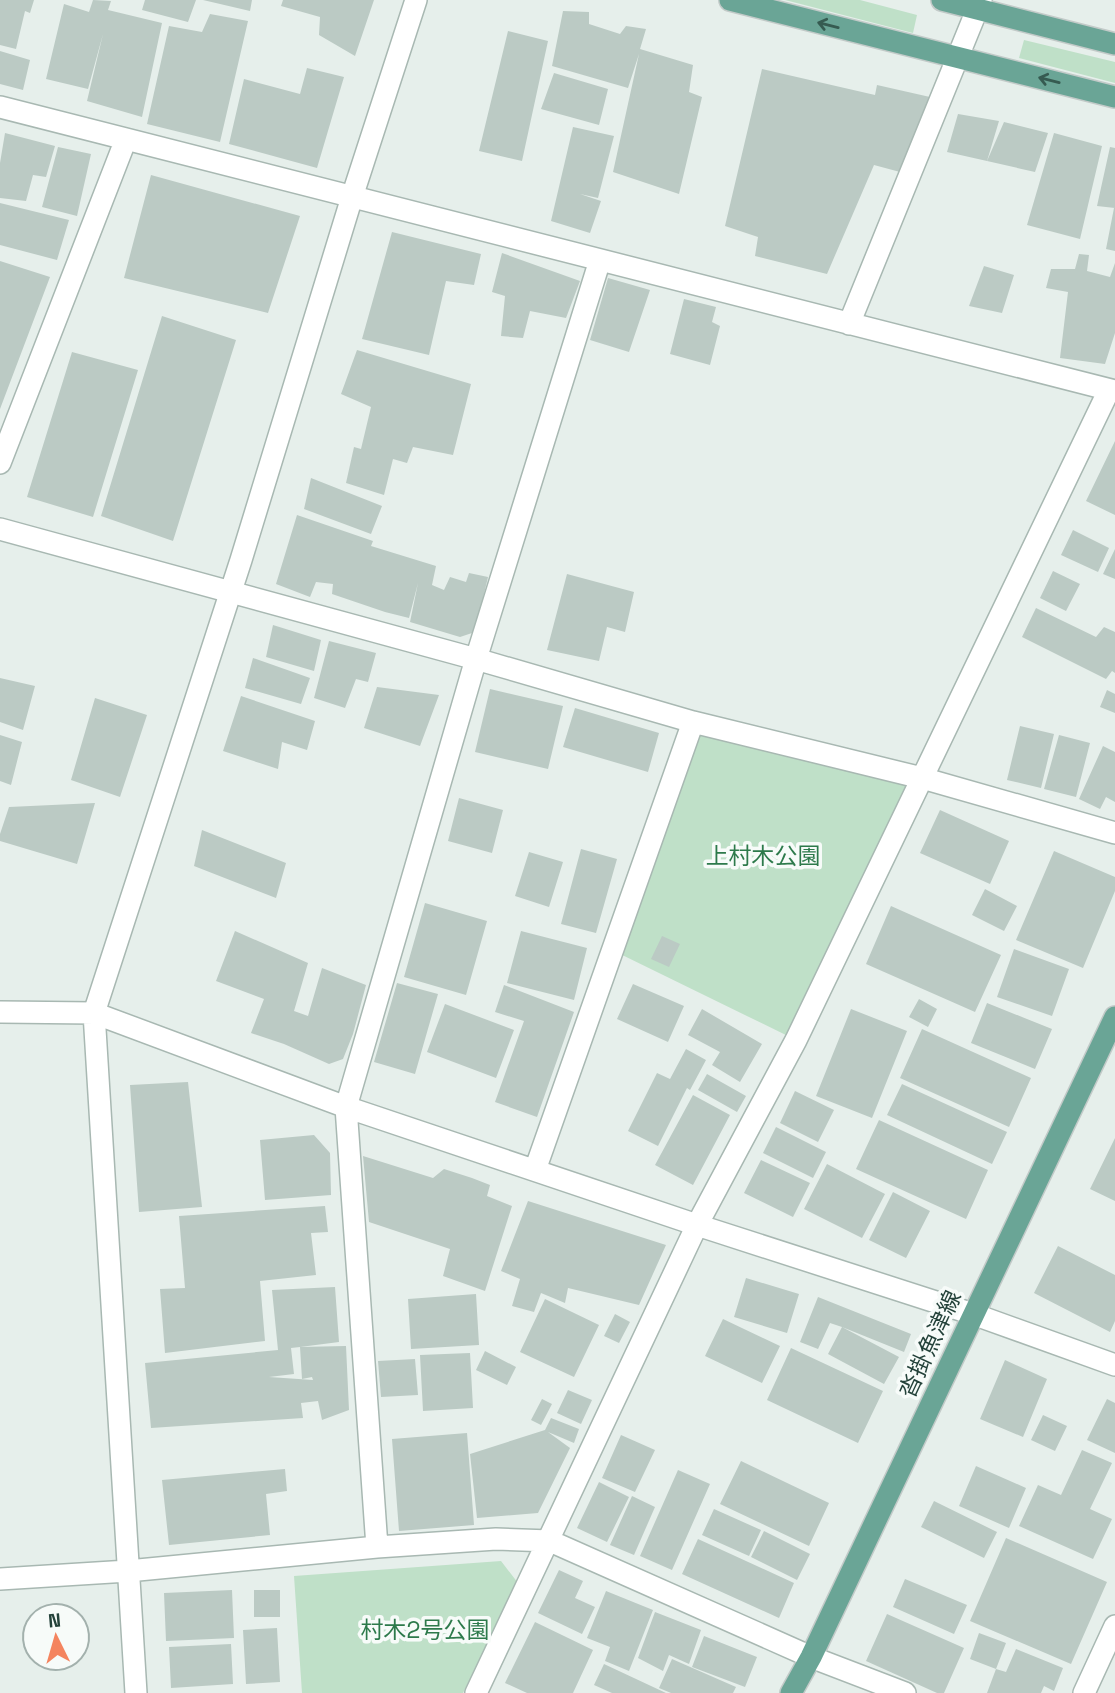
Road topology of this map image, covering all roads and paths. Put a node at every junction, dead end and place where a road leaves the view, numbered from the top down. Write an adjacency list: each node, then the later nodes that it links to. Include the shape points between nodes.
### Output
1 (416, 0): 10 (street)
2 (730, 0): 6 (main road, one-way to 2)
3 (942, 0): 4 (main road)
4 (980, 5): 5 (main road); 6 (street)
5 (1115, 44)
6 (959, 57): 7 (main road, one-way to 6); 12 (street)
7 (1115, 97)
8 (0, 107): 9 (street)
9 (126, 139): 10 (street); 14 (street)
10 (352, 197): 11 (street); 16 (street)
11 (600, 260): 12 (street); 17 (street)
12 (849, 324): 13 (street)
13 (1112, 391): 19 (street)
14 (0, 463)
15 (0, 529): 16 (street)
16 (229, 591): 17 (street); 22 (street)
17 (475, 659): 18 (street); 24 (street)
18 (693, 722): 19 (street); 25 (street)
19 (922, 778): 20 (street); 26 (street, via 796,1040)
20 (1115, 834)
21 (0, 1012): 22 (street)
22 (94, 1013): 24 (street); 31 (street)
23 (1115, 1017): 27 (main road, 沓掛魚津線)
24 (345, 1107): 25 (street); 30 (street)
25 (535, 1170): 26 (street)
26 (697, 1225): 27 (street); 29 (street)
27 (973, 1314): 28 (street); 34 (main road, 沓掛魚津線)
28 (1115, 1365)
29 (550, 1541): 30 (street, via 496,1539); 34 (street); 36 (street)
30 (377, 1547): 31 (street)
31 (128, 1571): 32 (street); 35 (street)
32 (0, 1579)
33 (1115, 1626): 39 (street)
34 (811, 1657): 37 (main road, 沓掛魚津線); 38 (street)
35 (136, 1693)
36 (477, 1693)
37 (791, 1693)
38 (905, 1693)
39 (1084, 1693)

